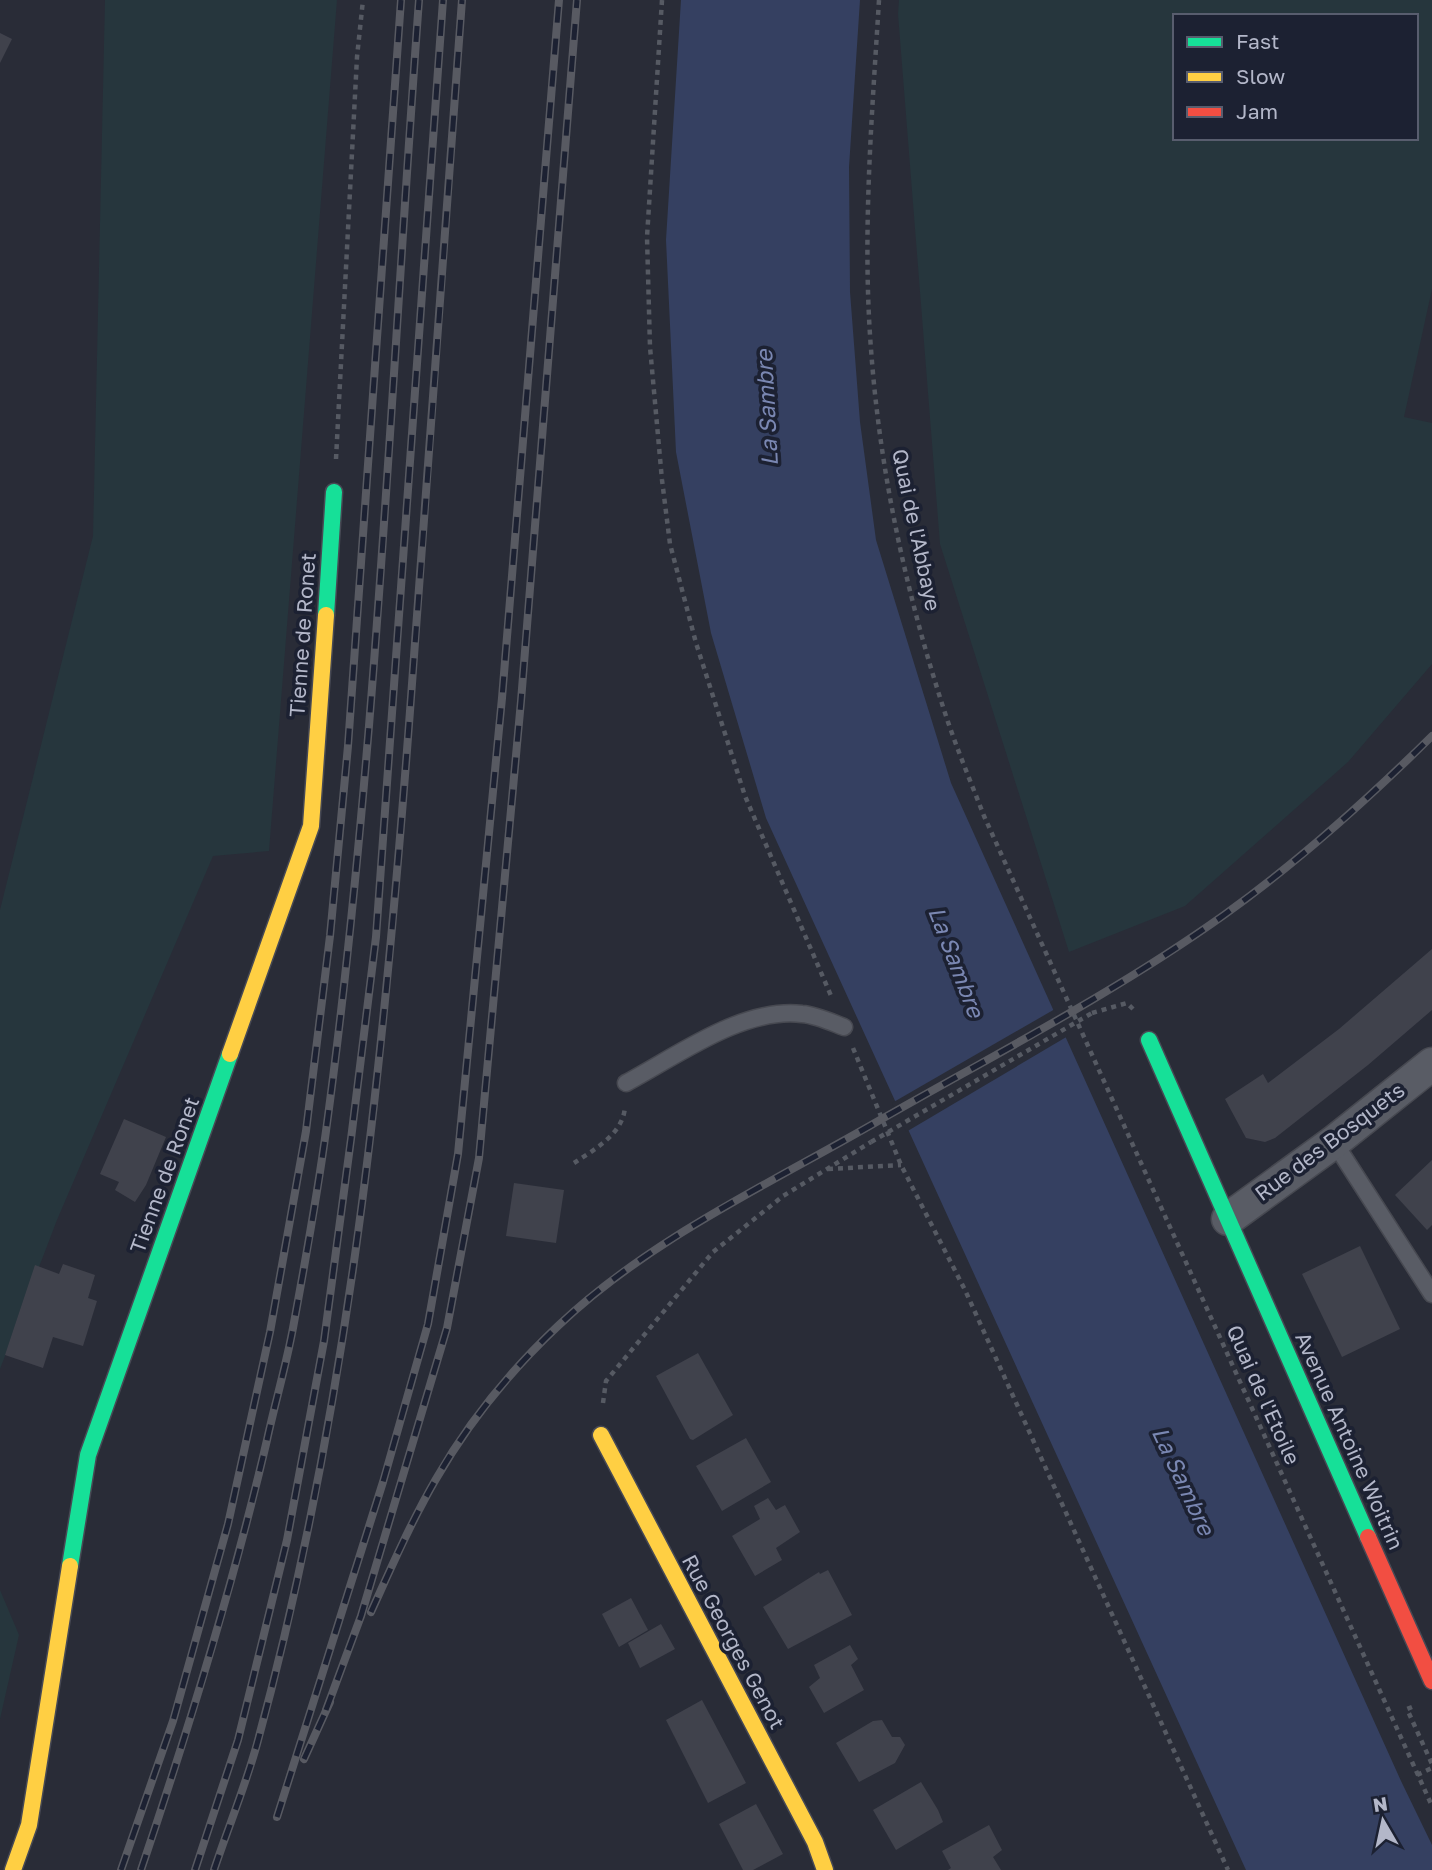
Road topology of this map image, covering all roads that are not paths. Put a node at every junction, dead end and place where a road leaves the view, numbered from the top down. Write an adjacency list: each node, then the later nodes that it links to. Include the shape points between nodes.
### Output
1 (334, 492): 11 (street, Tienne de Ronet, via 311,826 88,1455 29,1825)
2 (844, 1027): 5 (lane, via 803,1013 735,1024)
3 (1149, 1040): 7 (street, Avenue Antoine Woitrin)
4 (1432, 1064): 6 (street, Rue des Bosquets)
5 (626, 1083)
6 (1334, 1142): 7 (street, Rue des Bosquets); 8 (lane)
7 (1228, 1219): 10 (street, Avenue Antoine Woitrin)
8 (1432, 1294)
9 (601, 1435): 12 (street, Rue Georges Genot, via 815,1842)
10 (1432, 1681)
11 (13, 1870)
12 (825, 1870)

